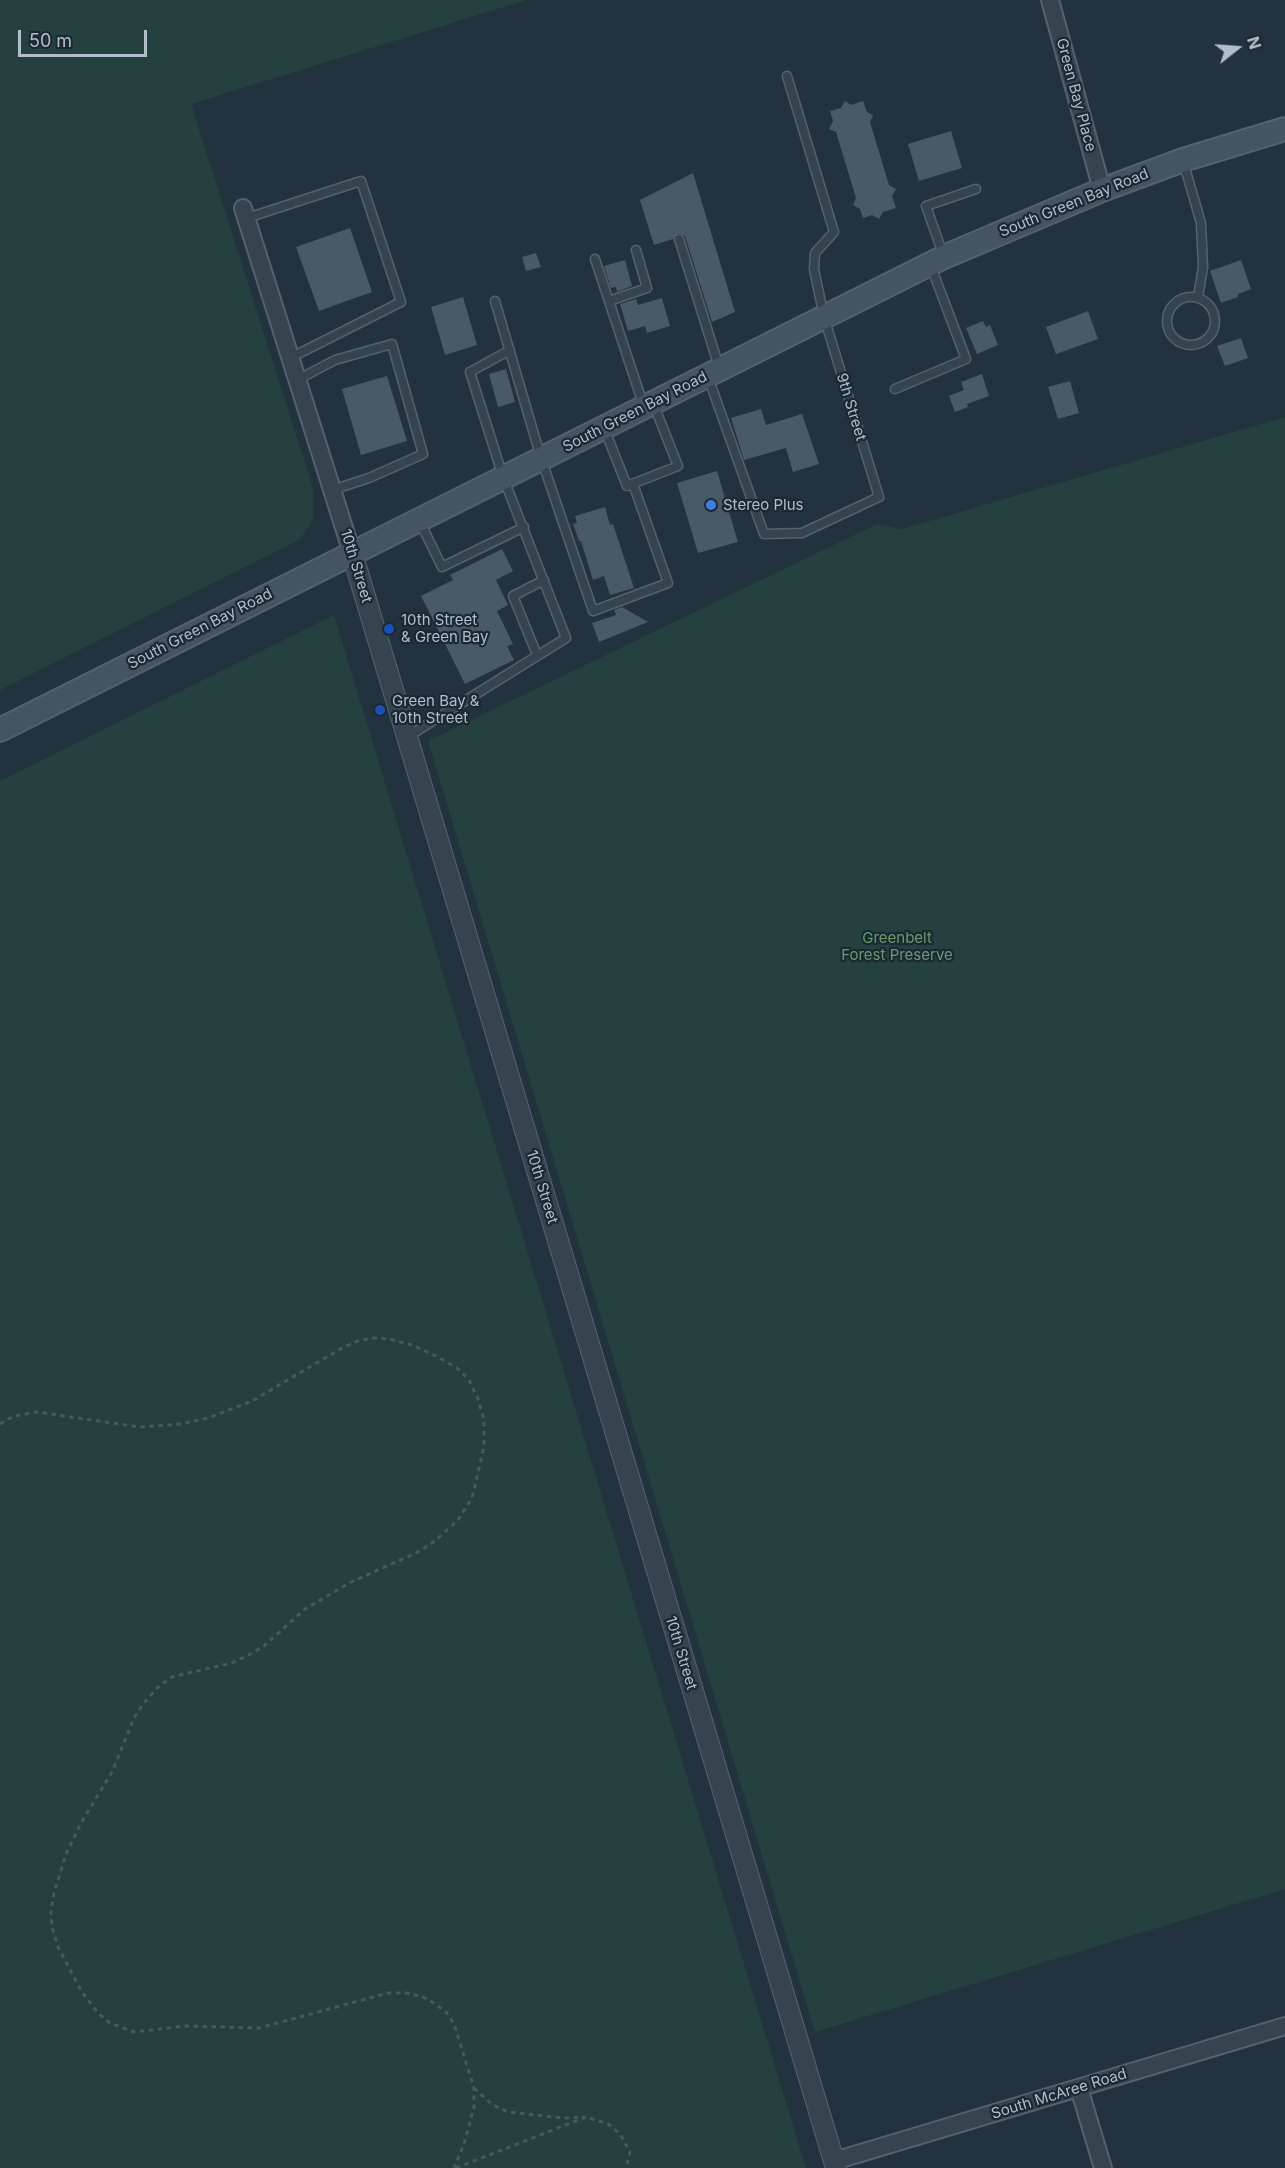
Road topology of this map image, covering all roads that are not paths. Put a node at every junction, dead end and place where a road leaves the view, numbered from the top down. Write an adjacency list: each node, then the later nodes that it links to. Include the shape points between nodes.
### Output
1 (1050, 0): 6 (street, Green Bay Place)
2 (787, 75): 15 (lane, 9th Street, via 834,232 815,253 814,269)
3 (1285, 129): 4 (main road, South Green Bay Road)
4 (1183, 160): 6 (main road, South Green Bay Road); 12 (lane, via 1201,222 1203,267)
5 (976, 189): 11 (lane, via 926,206)
6 (1102, 190): 11 (main road, South Green Bay Road)
7 (245, 213): 17 (street, 10th Street); 17 (lane, via 361,181 401,302)
8 (679, 239): 18 (lane)
9 (636, 250): 14 (lane, via 647,288)
10 (595, 259): 14 (lane)
11 (937, 260): 15 (main road, South Green Bay Road); 20 (lane, via 966,359)
12 (1198, 297): 12 (lane, via 1210,306 1214,328 1206,341 1184,345 1170,334 1166,318 1181,298)
13 (495, 301): 16 (lane)
14 (609, 301): 21 (lane)
15 (824, 317): 18 (main road, South Green Bay Road); 18 (lane, 9th Street, via 879,497 802,533 764,534)
16 (510, 350): 23 (lane); 24 (lane, via 470,372)
17 (292, 357): 19 (street, 10th Street)
18 (714, 372): 21 (main road, South Green Bay Road)
19 (298, 379): 26 (street, 10th Street); 26 (lane, via 334,360 392,344 423,454)
20 (895, 389)
21 (648, 405): 22 (main road, South Green Bay Road); 25 (lane, via 678,466)
22 (603, 428): 23 (main road, South Green Bay Road); 25 (lane, via 627,486)
23 (541, 458): 24 (main road, South Green Bay Road); 25 (lane, via 593,611 668,584)
24 (503, 477): 27 (main road, South Green Bay Road); 28 (lane)
25 (633, 484)
26 (332, 490): 29 (street, 10th Street)
27 (419, 519): 28 (lane, via 442,567); 29 (main road, South Green Bay Road)
28 (524, 527): 30 (lane)
29 (352, 553): 32 (main road, South Green Bay Road); 33 (street, 10th Street)
30 (544, 580): 31 (lane, via 566,638); 31 (lane, via 513,596)
31 (537, 656): 33 (lane)
32 (0, 730)
33 (407, 737): 36 (street, 10th Street)
34 (1285, 2026): 35 (street, South McAree Road)
35 (1079, 2088): 36 (street, South McAree Road); 37 (street)
36 (835, 2165)
37 (1103, 2168)

